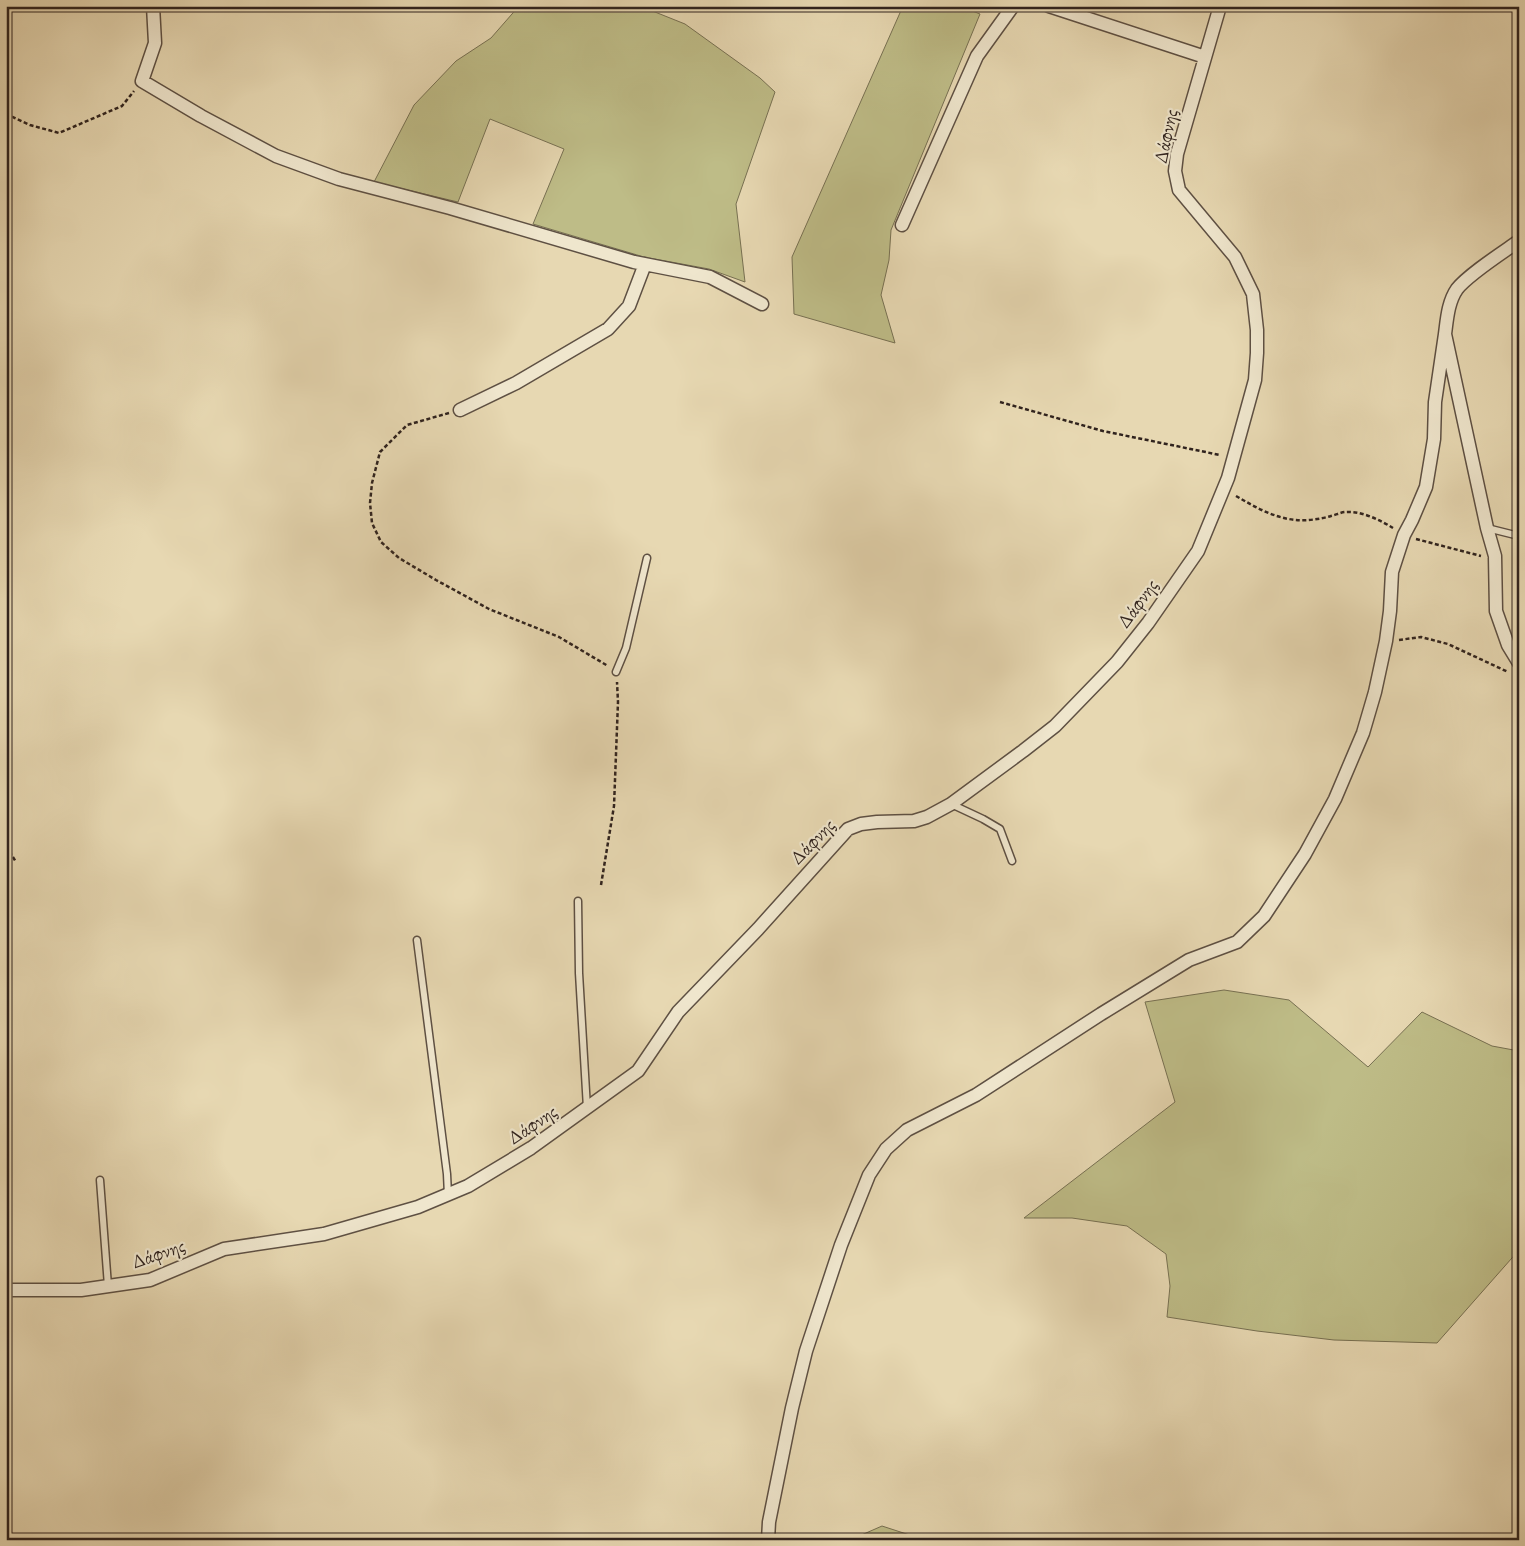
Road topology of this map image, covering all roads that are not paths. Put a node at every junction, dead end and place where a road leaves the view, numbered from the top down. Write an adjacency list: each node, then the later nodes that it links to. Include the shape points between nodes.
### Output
1 (153, 6): 8 (street, via 155,43 142,81 276,156 339,179)
2 (1013, 6): 6 (street, via 977,56)
3 (1049, 6): 5 (street)
4 (1220, 6): 5 (street, Δάφνης)
5 (1205, 57): 17 (street, Δάφνης, via 1176,154 1175,171 1179,190 1235,257 1253,294 1257,330 1254,380 1228,478 1198,551 1117,662 1055,726)
6 (902, 225)
7 (1519, 241): 10 (street, via 1457,289)
8 (645, 264): 9 (street, via 710,277); 11 (street, via 629,306 608,329 516,383)
9 (762, 304)
10 (1445, 334): 12 (street); 26 (street, via 1426,487 1404,535 1392,572 1386,641 1375,692 1363,733 1336,799 1264,916 1237,942 1181,964 976,1095 907,1130 886,1149 869,1175 841,1245 806,1351 769,1522)
11 (460, 410)
12 (1487, 528): 13 (lane); 15 (street, via 1495,556 1496,610 1508,645)
13 (1519, 536)
14 (648, 558): 16 (lane, via 626,648)
15 (1519, 663)
16 (616, 672)
17 (951, 804): 18 (lane, via 1000,830); 21 (street, Δάφνης, via 914,821 877,822 848,829 678,1012 638,1071)
18 (1012, 861)
19 (578, 901): 21 (lane)
20 (417, 940): 23 (lane)
21 (587, 1109): 23 (street, Δάφνης, via 532,1148)
22 (100, 1180): 24 (lane)
23 (448, 1195): 24 (street, Δάφνης, via 418,1208 324,1234 224,1249 150,1280)
24 (108, 1286): 25 (street, Δάφνης, via 81,1290)
25 (6, 1290)
26 (768, 1540)

